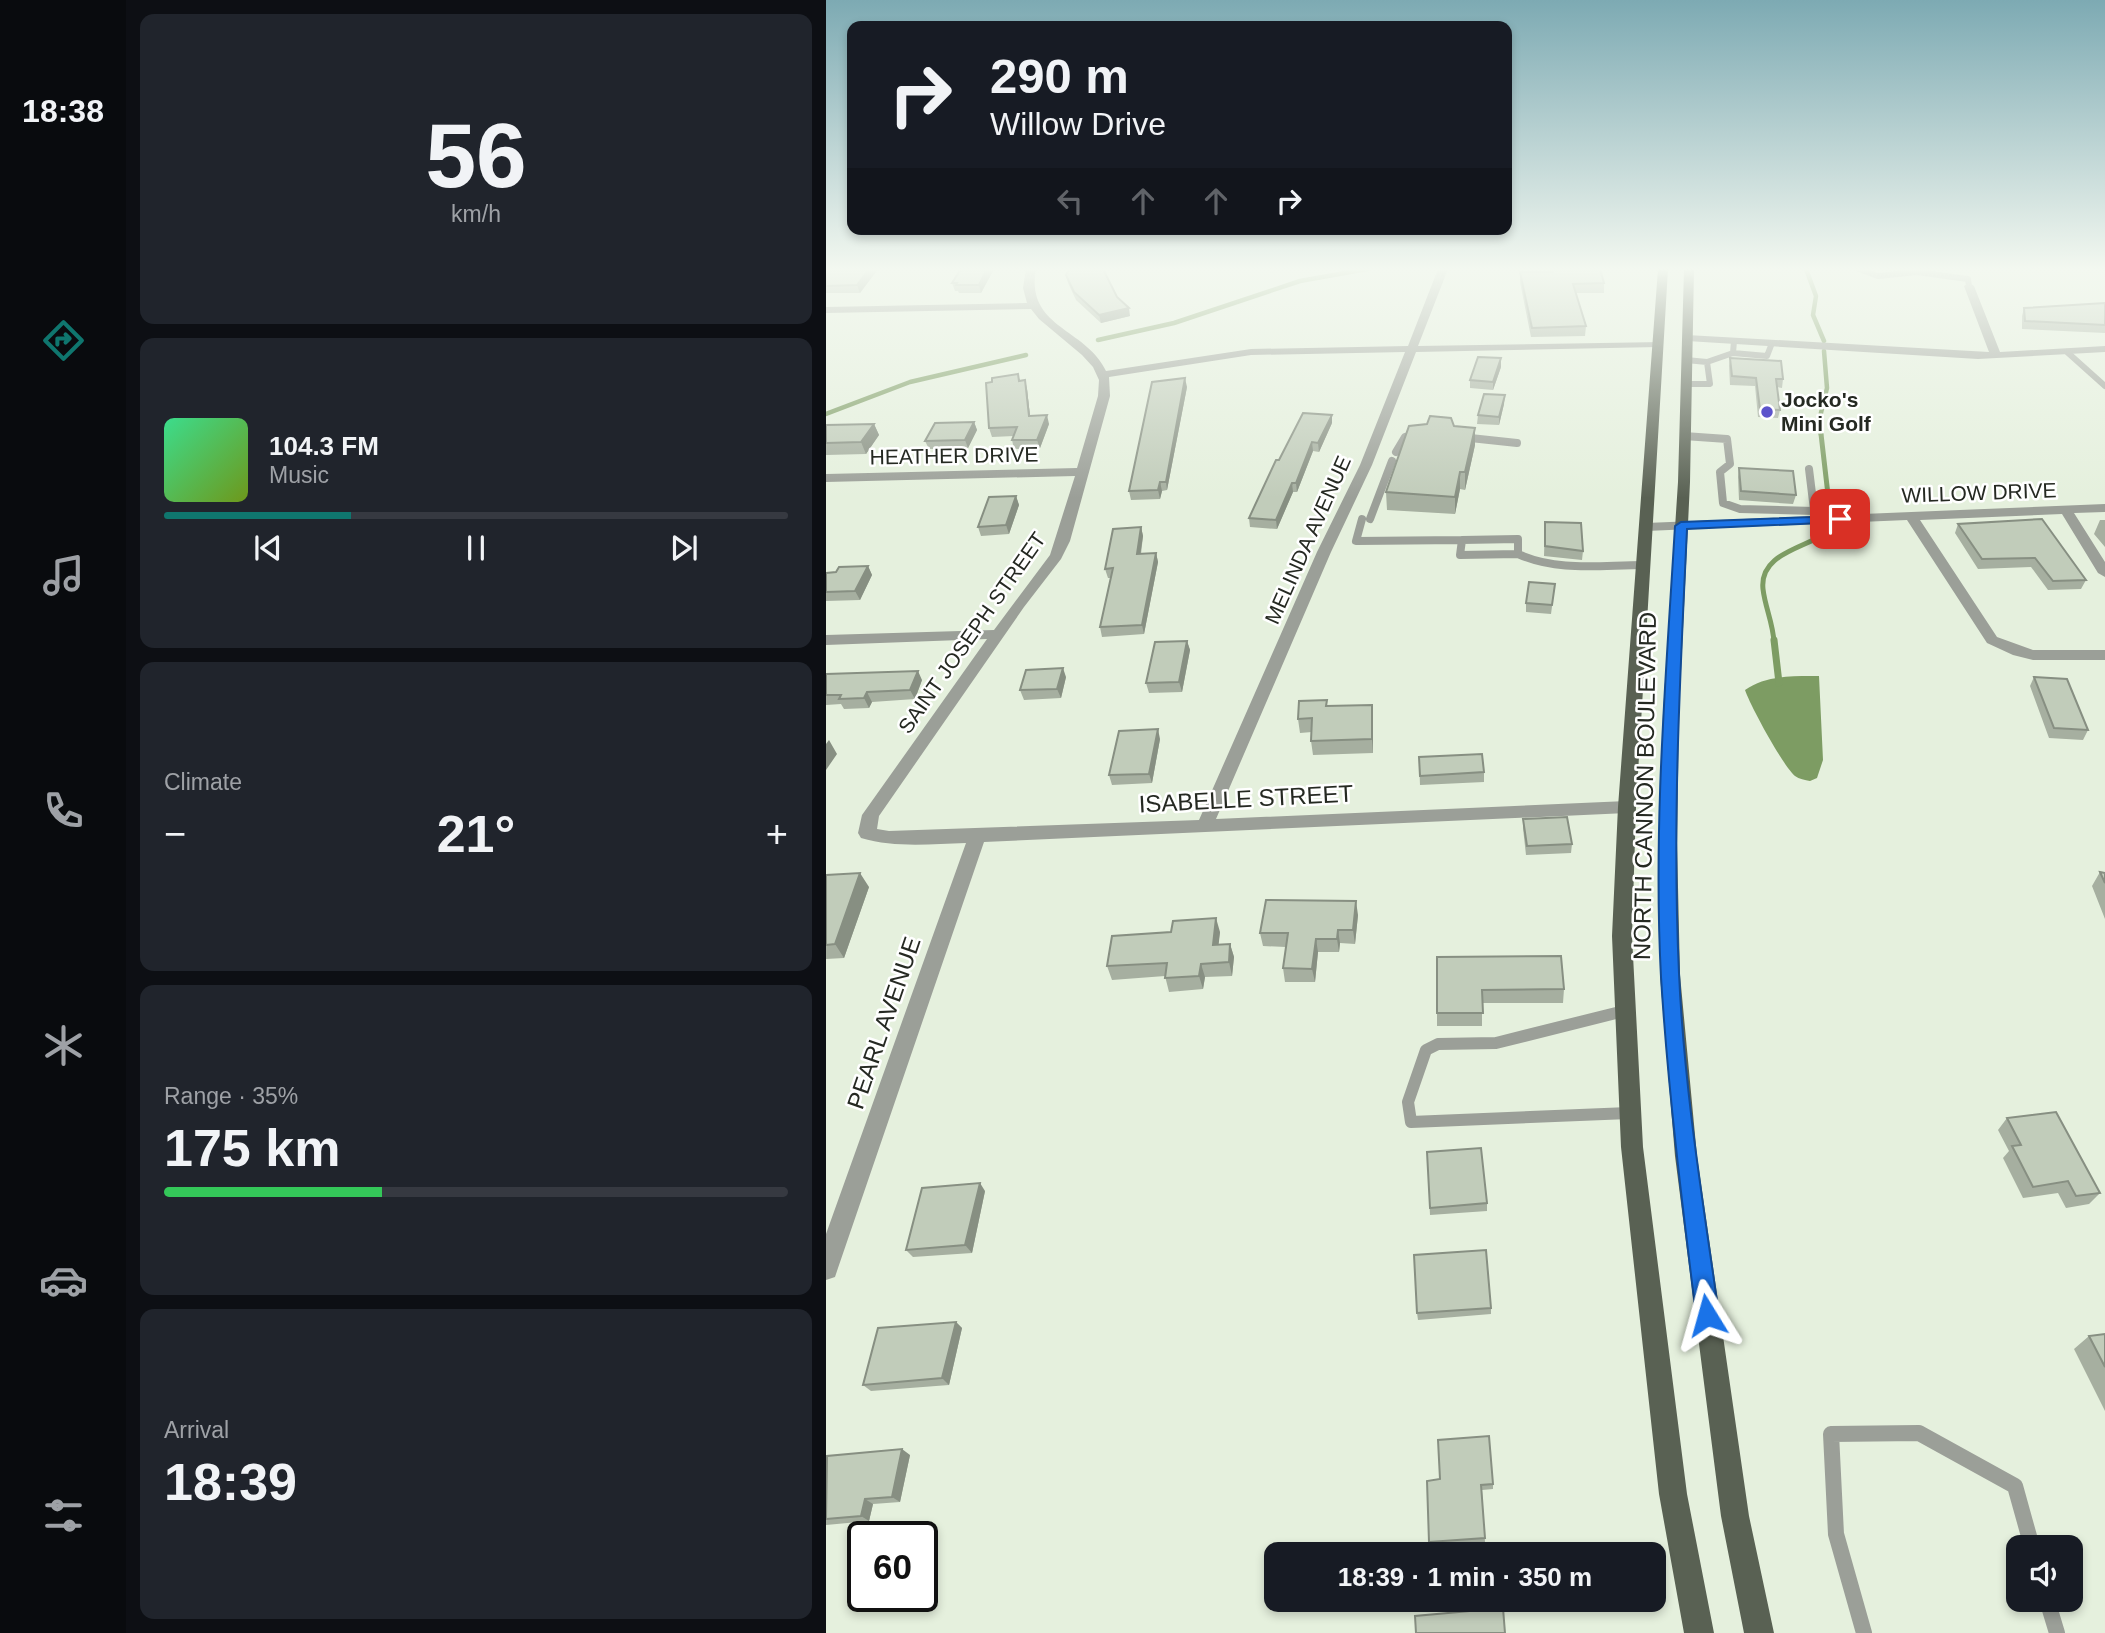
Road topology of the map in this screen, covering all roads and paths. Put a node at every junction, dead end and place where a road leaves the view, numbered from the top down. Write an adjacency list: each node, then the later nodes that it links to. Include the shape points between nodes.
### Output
1 (1076, 345): 17 (street)
2 (1413, 345): 10 (street, MELINDA AVENUE)
3 (1584, 345): 10 (street)
4 (1658, 345): 35 (main road, NORTH CANNON BOULEVARD)
5 (1687, 345): 15 (main road, NORTH CANNON BOULEVARD)
6 (1734, 345): 13 (lane)
7 (1771, 345): 13 (lane, via 1768,356)
8 (1810, 345): 14 (street)
9 (1992, 345): 14 (street)
10 (1412, 348): 17 (street, via 1251,352); 44 (street, MELINDA AVENUE, via 1366,465)
11 (2105, 349): 12 (street)
12 (2067, 352): 14 (street); 19 (lane)
13 (1733, 353): 16 (lane)
14 (1996, 356)
15 (1686, 360): 16 (lane); 18 (main road, NORTH CANNON BOULEVARD)
16 (1707, 362): 18 (lane, via 1710,384)
17 (1102, 375): 27 (street, SAINT JOSEPH STREET, via 1104,396)
18 (1686, 384): 21 (main road, NORTH CANNON BOULEVARD)
19 (2105, 386)
20 (1424, 435): 24 (lane, via 1405,437)
21 (1684, 436): 31 (lane, via 1727,439 1730,464 1720,472 1723,503 1740,509); 34 (main road, NORTH CANNON BOULEVARD)
22 (1457, 437): 23 (lane)
23 (1517, 443)
24 (1396, 452)
25 (1392, 461): 36 (lane, via 1356,541)
26 (1809, 470): 31 (lane)
27 (1083, 472): 28 (street, HEATHER DRIVE); 40 (street, SAINT JOSEPH STREET, via 1056,556)
28 (826, 478)
29 (2105, 508): 30 (street, WILLOW DRIVE)
30 (2069, 514): 32 (street, WILLOW DRIVE); 33 (street); 39 (street)
31 (1815, 515): 32 (street, WILLOW DRIVE); 34 (street, WILLOW DRIVE)
32 (1911, 516): 42 (street, via 1992,640 2027,656)
33 (2105, 521)
34 (1681, 526): 35 (street, WILLOW DRIVE); 53 (main road, NORTH CANNON BOULEVARD, via 1670,726 1670,975 1686,1156 1735,1516)
35 (1646, 527): 38 (main road, NORTH CANNON BOULEVARD)
36 (1462, 539): 37 (lane, via 1518,539); 37 (lane, via 1460,555)
37 (1518, 554): 38 (lane, via 1557,566)
38 (1643, 565): 43 (main road, NORTH CANNON BOULEVARD)
39 (2105, 573)
40 (997, 634): 41 (street); 45 (street, SAINT JOSEPH STREET, via 871,815)
41 (826, 640)
42 (2105, 655)
43 (1627, 807): 44 (street, ISABELLE STREET); 47 (main road, NORTH CANNON BOULEVARD)
44 (1205, 825): 46 (street, ISABELLE STREET)
45 (867, 833): 46 (street, ISABELLE STREET, via 889,838)
46 (977, 836): 49 (street, PEARL AVENUE)
47 (1624, 1011): 48 (main road, NORTH CANNON BOULEVARD); 48 (lane, via 1496,1043 1438,1044 1426,1050 1408,1102 1412,1122)
48 (1629, 1113): 52 (main road, NORTH CANNON BOULEVARD, via 1673,1494)
49 (826, 1268)
50 (2029, 1535): 54 (lane, via 2015,1486 1919,1433 1831,1434 1836,1534)
51 (2051, 1612): 55 (lane)
52 (1699, 1633)
53 (1759, 1633)
54 (1864, 1633)
55 (2057, 1633)

